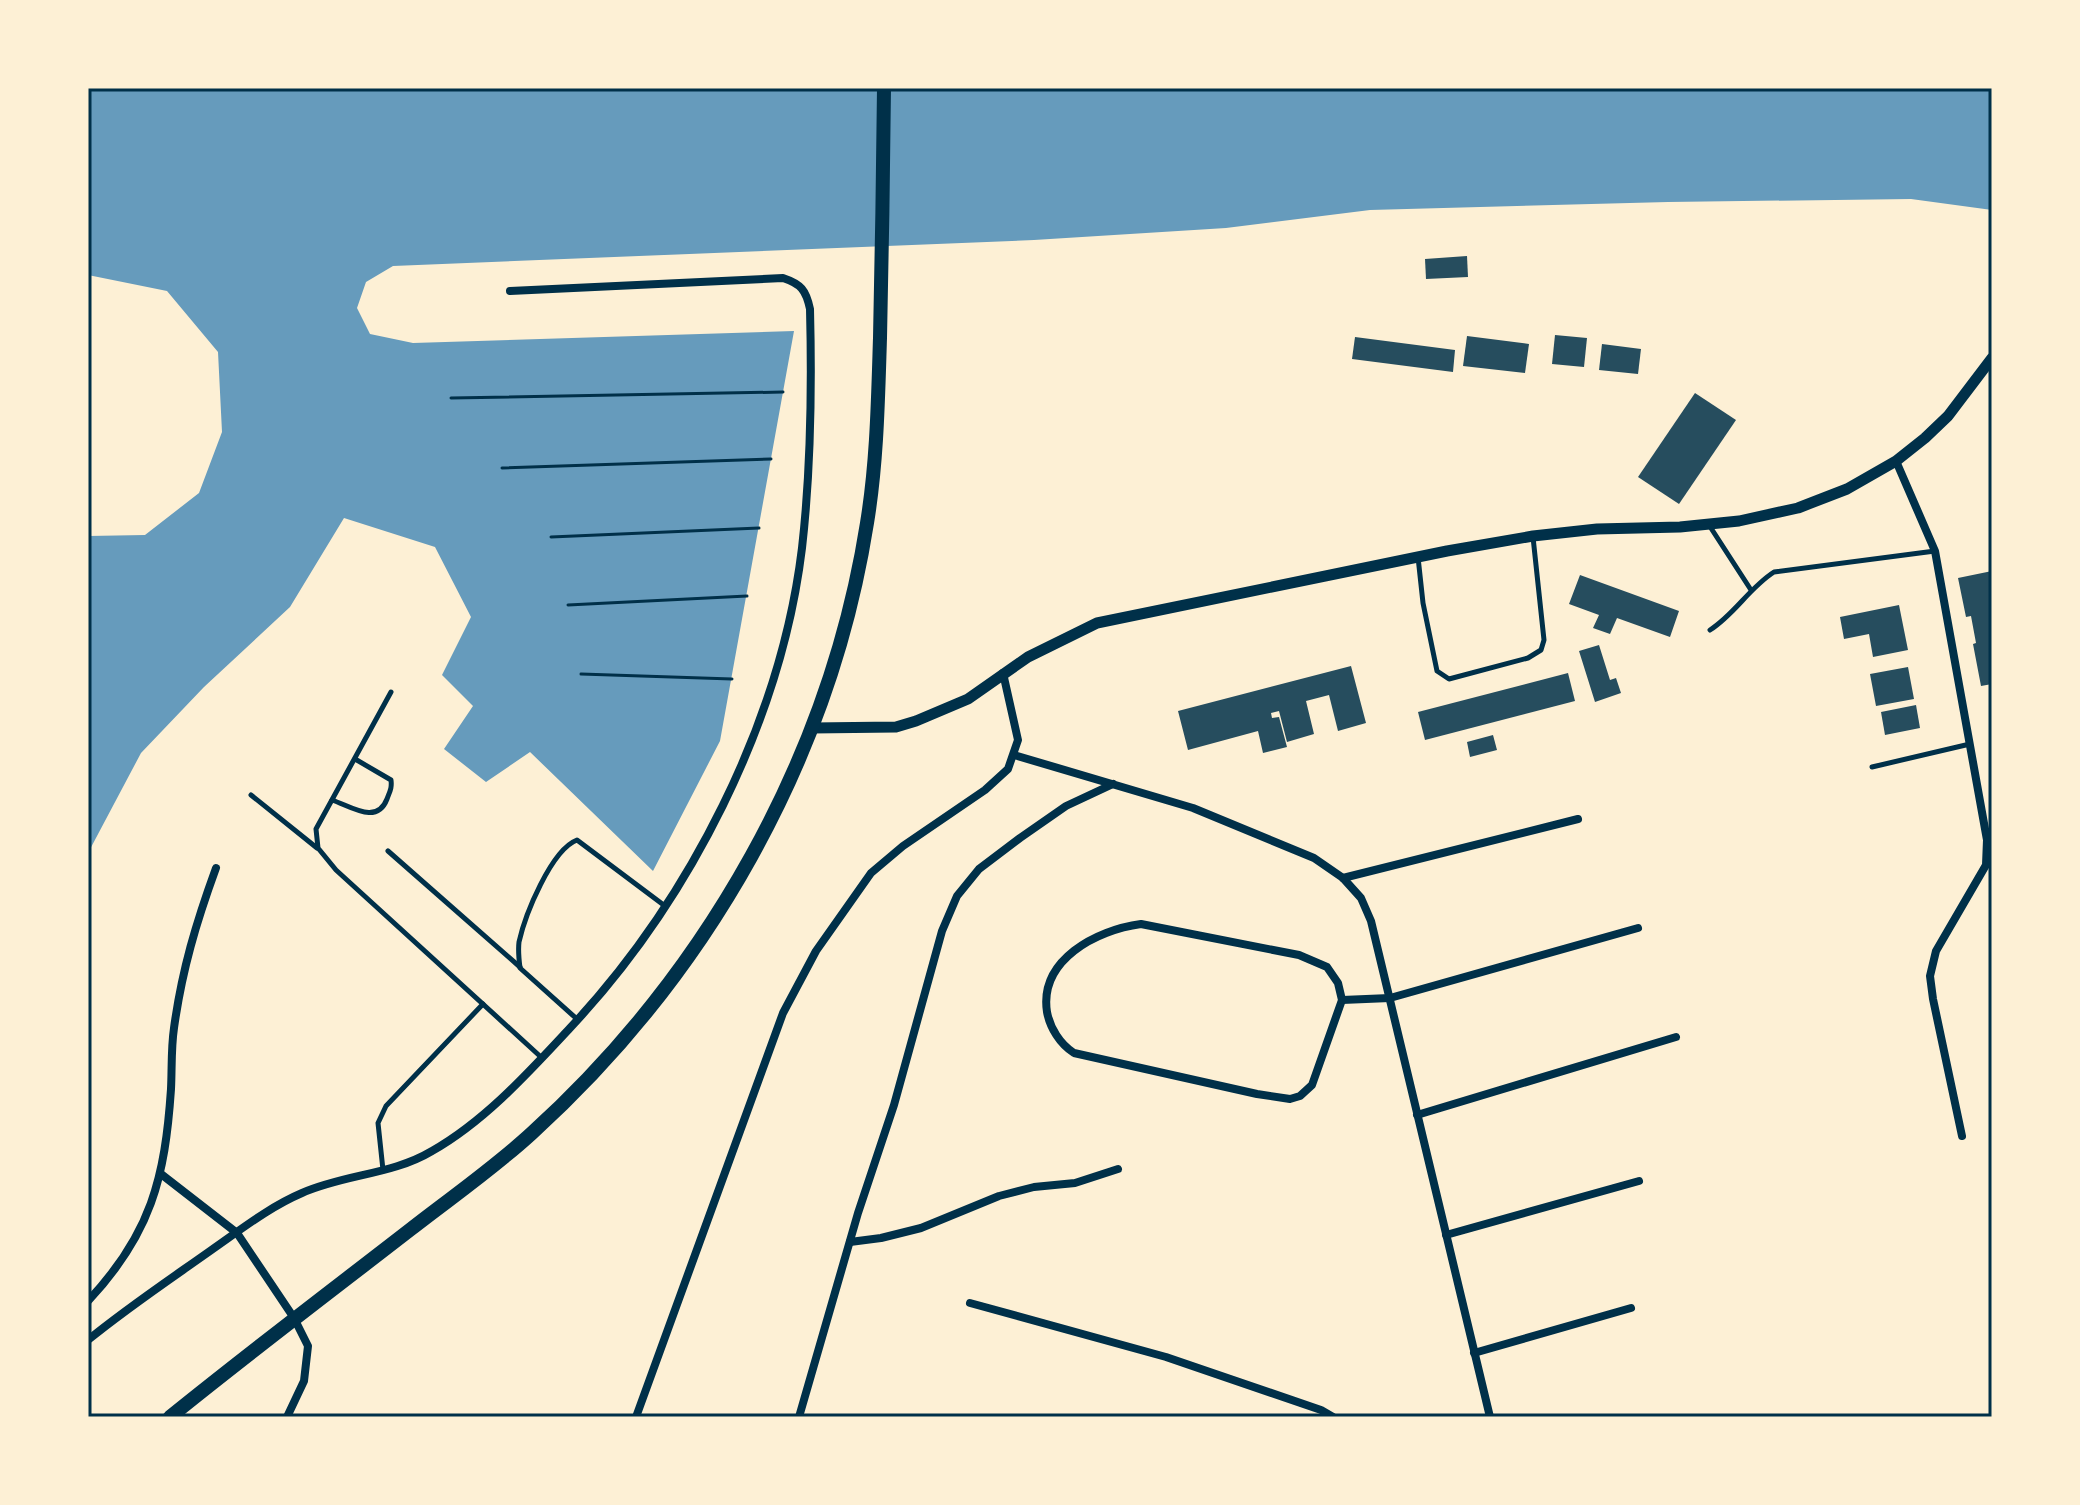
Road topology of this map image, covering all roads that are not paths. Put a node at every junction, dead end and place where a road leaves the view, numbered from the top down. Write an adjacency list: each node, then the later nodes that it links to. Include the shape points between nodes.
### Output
1 (884, 88): 13 (main road, via 877,427 868,521 845,627)
2 (510, 291): 26 (street, via 783,278 799,283 807,293 809,458 801,549 784,639 728,792)
3 (1991, 361): 4 (street, via 1948,416)
4 (1896, 461): 5 (street, via 1821,500 1775,515); 7 (street)
5 (1709, 524): 6 (street); 9 (lane)
6 (1533, 536): 8 (street); 8 (lane, via 1541,650 1449,679 1437,671)
7 (1935, 551): 9 (lane, via 1774,572); 14 (street)
8 (1418, 557): 11 (street, via 1097,623)
9 (1751, 590): 10 (lane)
10 (1710, 630)
11 (1003, 673): 13 (street, via 968,699 896,727); 15 (street, via 1017,726)
12 (391, 692): 16 (lane)
13 (812, 728): 47 (main road, via 779,807 734,886 615,1050 520,1143)
14 (1971, 743): 17 (lane); 36 (street, via 1987,840 1986,865 1936,951 1930,976)
15 (1014, 755): 18 (street); 52 (street, via 999,779 871,873 807,965 783,1013)
16 (355, 759): 20 (lane); 20 (lane, via 391,780 383,808 369,813)
17 (1872, 767)
18 (1113, 784): 25 (street, via 1314,858); 43 (street, via 1066,806 1020,838 979,869 957,896)
19 (251, 795): 22 (lane)
20 (332, 800): 22 (lane, via 316,829)
21 (1578, 819): 25 (street)
22 (318, 848): 31 (lane)
23 (388, 851): 28 (lane)
24 (216, 868): 39 (street, via 183,968)
25 (1343, 878): 29 (street, via 1366,906)
26 (666, 906): 28 (lane, via 577,840 567,843 539,888 519,944); 32 (street)
27 (1638, 928): 29 (street)
28 (520, 968): 32 (lane)
29 (1390, 998): 30 (street); 35 (street)
30 (1342, 1000): 30 (street, via 1338,983 1318,961 1141,924 1069,954 1052,974 1046,1000 1055,1033 1074,1053 1290,1099 1312,1085)
31 (483, 1004): 34 (lane); 38 (lane, via 386,1106 378,1123)
32 (578, 1020): 34 (street)
33 (1676, 1037): 35 (street)
34 (542, 1058): 38 (street, via 460,1132 412,1162)
35 (1417, 1115): 42 (street)
36 (1962, 1136)
37 (1118, 1169): 43 (street, via 1075,1183 999,1196 921,1228)
38 (383, 1171): 41 (street, via 330,1181 301,1193)
39 (161, 1174): 41 (street); 44 (street, via 145,1222)
40 (1639, 1181): 42 (street)
41 (237, 1233): 47 (street); 48 (street)
42 (1446, 1235): 49 (street)
43 (850, 1242): 53 (street)
44 (88, 1301)
45 (970, 1303): 54 (street, via 1166,1357)
46 (1631, 1308): 49 (street)
47 (294, 1318): 50 (main road); 51 (street, via 308,1346 304,1381)
48 (88, 1340)
49 (1474, 1353): 55 (street)
50 (170, 1417)
51 (287, 1417)
52 (636, 1417)
53 (799, 1417)
54 (1333, 1417)
55 (1490, 1417)

